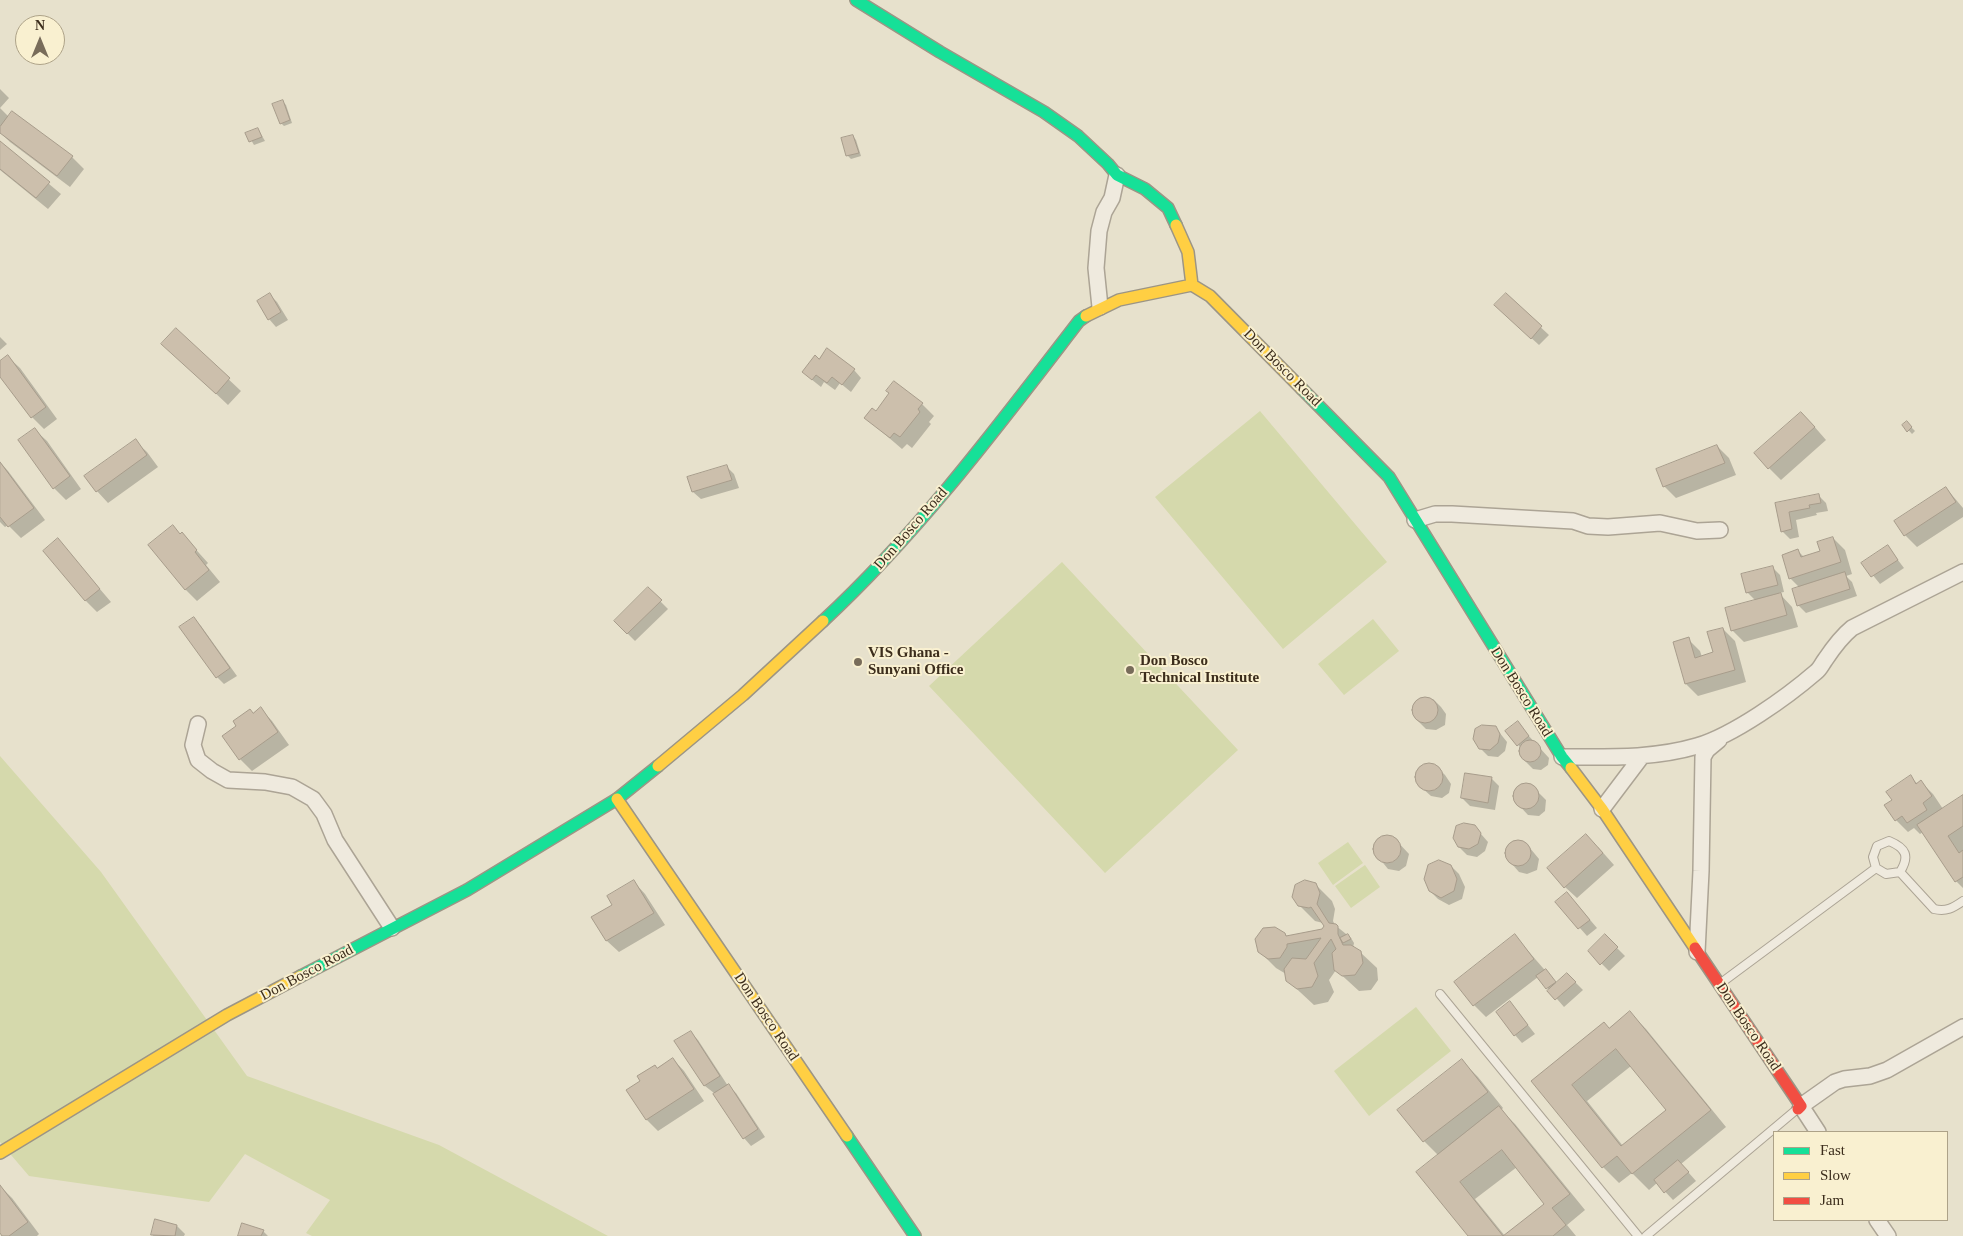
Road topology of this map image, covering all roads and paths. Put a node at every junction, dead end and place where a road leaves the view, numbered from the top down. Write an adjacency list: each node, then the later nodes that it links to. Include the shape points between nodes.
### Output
1 (856, 0): 2 (street, via 1044,112 1078,136)
2 (1118, 175): 3 (street, via 1145,189 1168,208 1188,252); 4 (street, via 1099,231 1096,268)
3 (1192, 286): 4 (street, Don Bosco Road, via 1120,299); 5 (street, Don Bosco Road, via 1210,296 1389,477)
4 (1100, 307): 12 (street, Don Bosco Road, via 1079,321 979,450 864,583 743,695)
5 (1416, 520): 6 (street, via 1435,514 1452,514 1608,527 1660,522 1697,531); 11 (street, Don Bosco Road)
6 (1720, 530)
7 (1963, 572): 9 (street, via 1852,628 1840,638 1818,670 1756,716)
8 (198, 724): 17 (street, via 193,745 198,760 212,771 228,780 292,787 313,799 324,814 335,840)
9 (1724, 735): 10 (street, via 1699,745); 18 (street, via 1703,758)
10 (1642, 756): 11 (street); 13 (street)
11 (1562, 758): 13 (street, Don Bosco Road)
12 (617, 799): 17 (street, Don Bosco Road, via 522,859); 26 (street, Don Bosco Road)
13 (1602, 809): 18 (street, Don Bosco Road)
14 (1876, 868): 15 (lane, via 1886,874); 15 (lane, via 1873,856 1878,846 1889,841 1900,846 1906,856); 19 (lane)
15 (1900, 872): 16 (lane, via 1934,909 1951,909)
16 (1963, 901)
17 (392, 928): 24 (street, Don Bosco Road, via 227,1015)
18 (1697, 952): 19 (street, Don Bosco Road)
19 (1719, 984): 22 (street, Don Bosco Road)
20 (1440, 994): 27 (lane)
21 (1963, 1027): 22 (street, via 1887,1070 1835,1082)
22 (1800, 1108): 23 (street); 28 (lane)
23 (1817, 1131)
24 (0, 1153)
25 (1878, 1221): 29 (street)
26 (916, 1236)
27 (1638, 1236)
28 (1646, 1236)
29 (1888, 1236)

